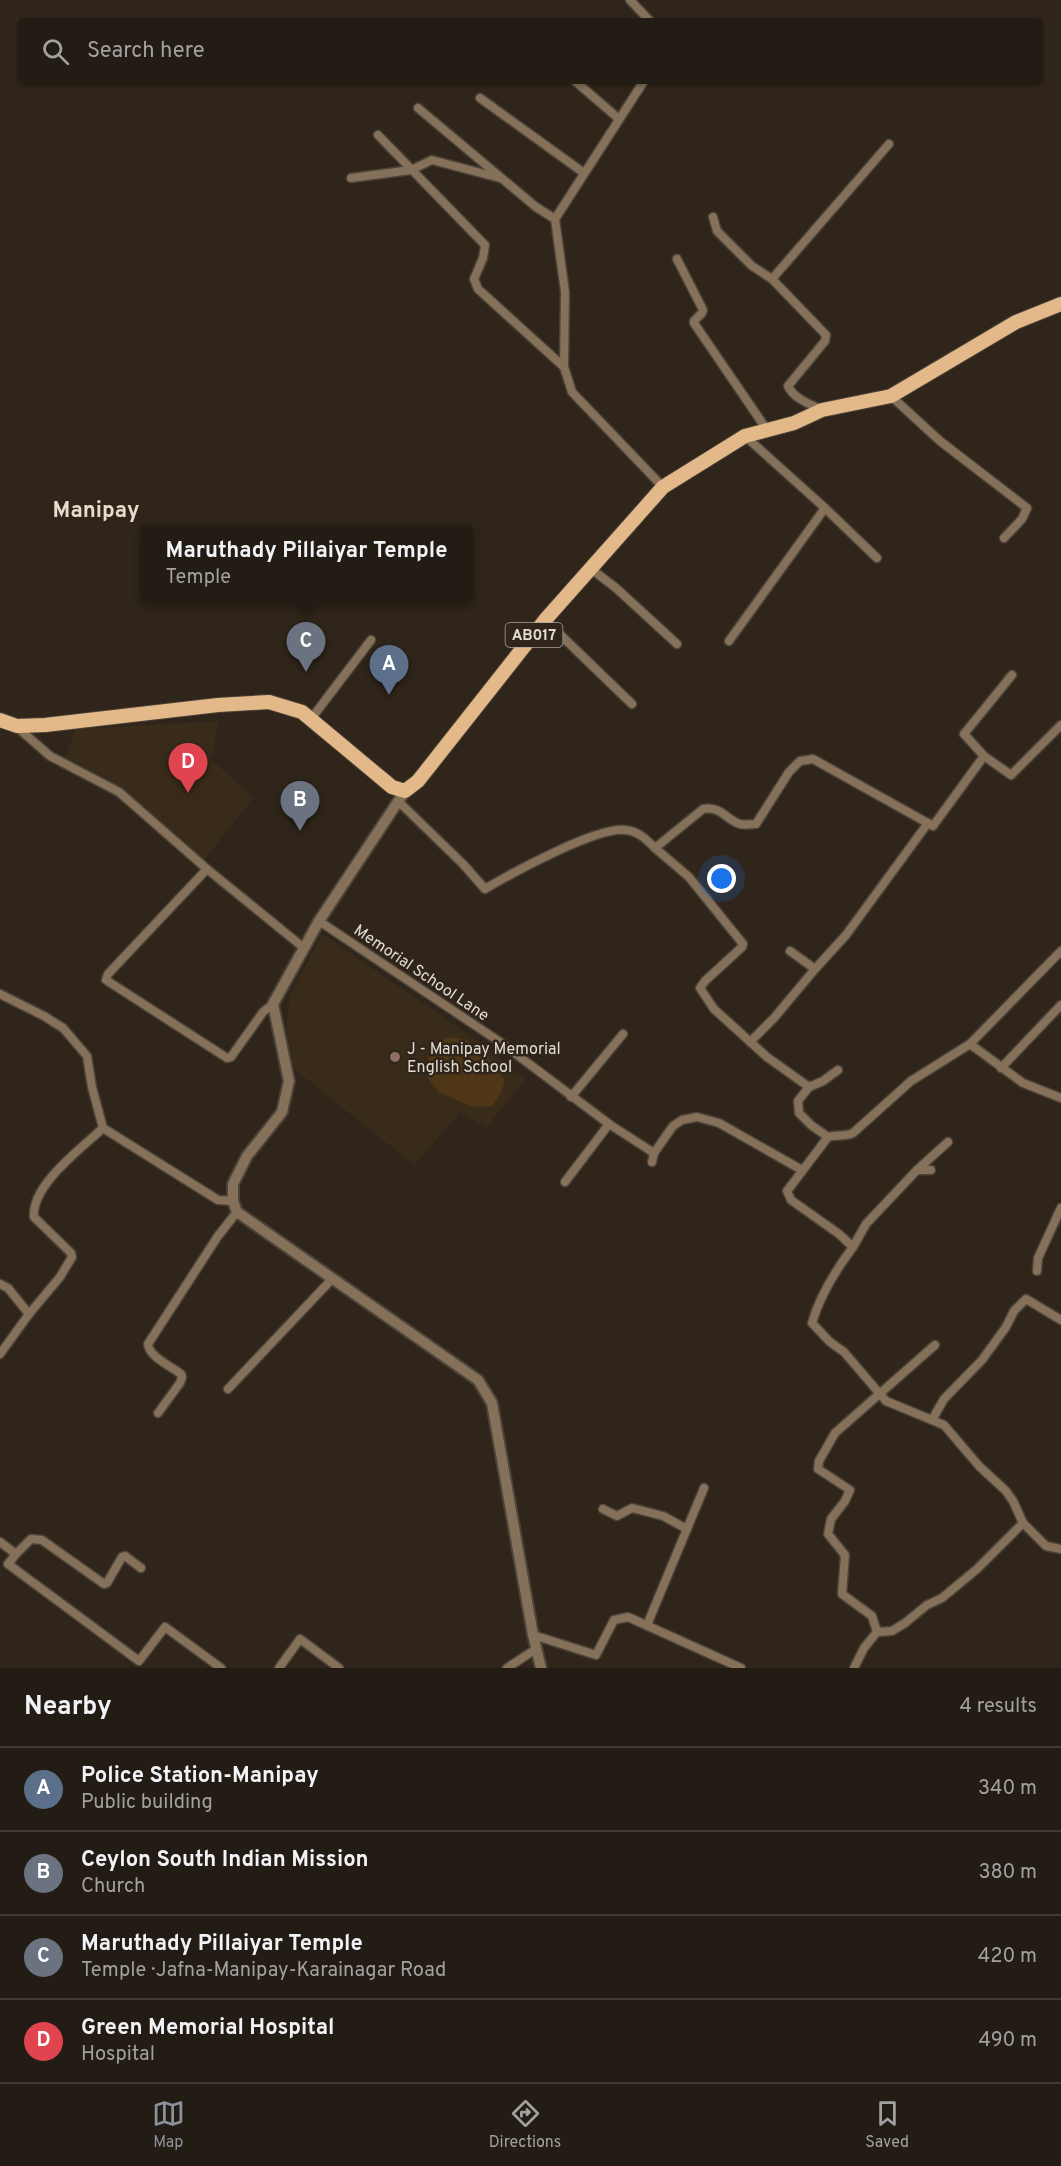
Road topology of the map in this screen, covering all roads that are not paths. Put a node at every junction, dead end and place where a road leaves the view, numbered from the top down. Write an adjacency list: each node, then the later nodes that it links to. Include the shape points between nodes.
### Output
1 (630, 0): 2 (street)
2 (648, 18)
3 (578, 84): 7 (street)
4 (642, 84): 7 (street)
5 (480, 98): 11 (street)
6 (418, 108): 13 (street)
7 (619, 119): 11 (street)
8 (378, 135): 10 (street)
9 (889, 144): 17 (street)
10 (411, 170): 12 (street); 13 (street, via 432,160); 19 (street, via 485,245 474,279 478,288)
11 (584, 173): 15 (street)
12 (351, 178)
13 (504, 179): 15 (street)
14 (713, 217): 17 (street, via 717,231 752,266)
15 (555, 219): 19 (street, via 565,292)
16 (677, 259): 22 (street, via 703,310 694,323)
17 (772, 279): 21 (street, via 826,335 788,386 798,398)
18 (1061, 304): 20 (main road, AB017, via 1016,322)
19 (564, 367): 24 (street, via 572,392)
20 (891, 396): 21 (main road, AB017); 26 (street, via 940,441 1027,508 1023,519)
21 (822, 410): 22 (main road, AB017)
22 (767, 430): 23 (main road, AB017)
23 (746, 436): 24 (main road, AB017); 25 (street)
24 (663, 487): 28 (main road, AB017)
25 (825, 508): 27 (street); 31 (street)
26 (1004, 538)
27 (877, 558)
28 (590, 568): 29 (main road, AB017); 32 (street)
29 (545, 620): 34 (street); 40 (main road, AB017, via 418,782)
30 (371, 639): 35 (street)
31 (729, 641)
32 (677, 644)
33 (1012, 675): 39 (street, via 964,734)
34 (632, 704)
35 (311, 719): 38 (main road, via 302,712 269,702); 40 (main road)
36 (0, 720): 38 (main road)
37 (1061, 725): 39 (street, via 1011,776)
38 (17, 726): 43 (street, via 50,756 119,792)
39 (984, 756): 41 (street, via 933,826)
40 (402, 796): 42 (street, via 485,888 583,839 605,833 624,830 642,835); 44 (street)
41 (928, 823): 42 (street, via 813,759 800,761 789,772 756,824 739,824 724,813 703,809); 48 (street, via 846,935)
42 (655, 848): 53 (street, via 688,877 743,944 700,988 714,1009)
43 (207, 869): 45 (street); 50 (street, via 106,980 227,1058)
44 (319, 921): 45 (street); 58 (street, Memorial School Lane, via 500,1041)
45 (303, 948): 50 (street)
46 (790, 951): 48 (street)
47 (1061, 951): 54 (street)
48 (815, 969): 53 (street)
49 (0, 994): 61 (street, via 63,1028 87,1056)
50 (273, 1004): 68 (street, via 289,1081 282,1112 247,1156 233,1184)
51 (1061, 1005): 55 (street)
52 (624, 1035): 58 (street)
53 (750, 1042): 57 (street)
54 (970, 1044): 55 (street); 62 (street, via 911,1081 853,1133)
55 (1001, 1068): 59 (street, via 1023,1083)
56 (838, 1070): 57 (street)
57 (809, 1087): 62 (street, via 798,1101 799,1113)
58 (571, 1097): 60 (street, Memorial School Lane)
59 (1061, 1098)
60 (609, 1124): 64 (street, Memorial School Lane, via 653,1157 673,1125 697,1117 719,1123); 67 (street)
61 (103, 1128): 68 (street, via 218,1200); 75 (street, via 50,1176 33,1209 34,1217 72,1257)
62 (828, 1137): 64 (street)
63 (948, 1142): 65 (street)
64 (802, 1170): 71 (street, via 787,1194)
65 (917, 1170): 66 (street); 71 (street, via 866,1224)
66 (931, 1170)
67 (565, 1182)
68 (233, 1201): 70 (street)
69 (1061, 1208): 72 (street, via 1038,1258)
70 (237, 1212): 73 (street); 81 (street, via 148,1344 152,1353 182,1377)
71 (853, 1247): 80 (street, via 836,1271 812,1323 844,1352)
72 (1037, 1271)
73 (332, 1279): 79 (street); 93 (street, via 478,1380 492,1403)
74 (0, 1284): 75 (street, via 9,1288)
75 (28, 1314): 78 (street)
76 (1061, 1320): 82 (street, via 1026,1299 982,1360 944,1399)
77 (935, 1345): 80 (street)
78 (0, 1354)
79 (228, 1389)
80 (879, 1394): 82 (street, via 886,1401); 92 (street, via 835,1434 818,1468 850,1490 831,1520 828,1534 845,1555 842,1594 872,1616)
81 (158, 1413)
82 (932, 1420): 85 (street, via 944,1425 1006,1491)
83 (704, 1488): 86 (street)
84 (603, 1509): 86 (street, via 617,1516 632,1508 663,1516)
85 (1023, 1523): 88 (street, via 1046,1546); 92 (street, via 942,1598 892,1631)
86 (687, 1529): 91 (street)
87 (0, 1542): 89 (street)
88 (1061, 1549)
89 (16, 1554): 90 (street, via 31,1539 42,1540 104,1584 122,1557); 95 (street, via 8,1564 140,1661 165,1627)
90 (141, 1568)
91 (647, 1625): 93 (street, via 628,1617 614,1620 596,1655); 100 (street)
92 (877, 1632): 101 (street)
93 (533, 1635): 94 (street)
94 (536, 1649): 98 (street); 99 (street)
95 (221, 1668)
96 (279, 1668): 97 (street, via 300,1640)
97 (339, 1668)
98 (507, 1668)
99 (541, 1668)
100 (741, 1668)
101 (854, 1668)

